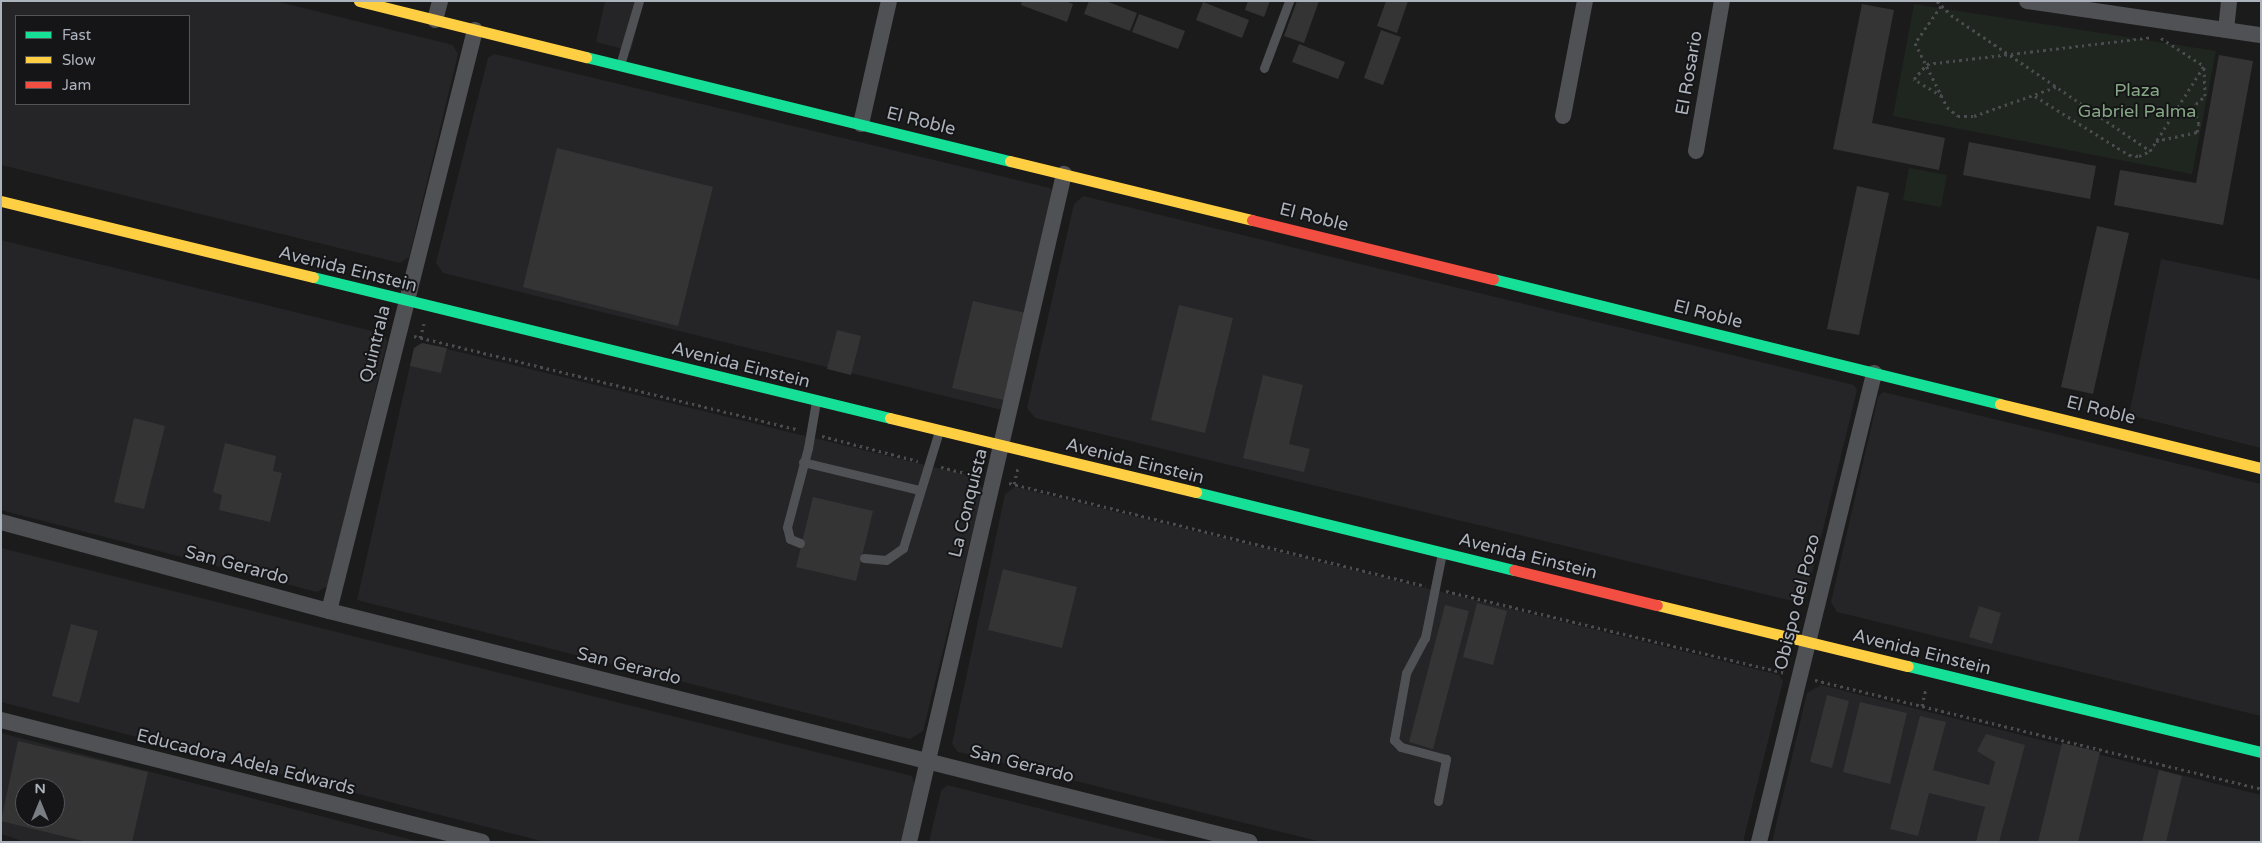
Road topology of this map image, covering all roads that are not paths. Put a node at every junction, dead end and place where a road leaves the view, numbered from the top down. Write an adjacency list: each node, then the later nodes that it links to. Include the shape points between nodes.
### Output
1 (359, 1): 10 (main road, El Roble)
2 (440, 1): 10 (street)
3 (639, 1): 14 (lane)
4 (889, 1): 17 (street)
5 (1289, 1): 15 (lane)
6 (1585, 1): 16 (street)
7 (1722, 1): 18 (street, El Rosario)
8 (2027, 1): 12 (street)
9 (2229, 1): 12 (street)
10 (435, 20): 11 (main road, El Roble)
11 (475, 30): 14 (main road, El Roble); 21 (street, Quintrala)
12 (2226, 30): 13 (street)
13 (2261, 35)
14 (620, 65): 17 (main road, El Roble)
15 (1264, 68)
16 (1563, 116)
17 (861, 124): 19 (main road, El Roble)
18 (1696, 151)
19 (1064, 174): 22 (main road, El Roble); 25 (street, La Conquista)
20 (1, 201): 21 (main road, Avenida Einstein)
21 (407, 302): 23 (main road, Avenida Einstein); 33 (street, Quintrala)
22 (1874, 373): 27 (main road, El Roble); 34 (street, Obispo del Pozo)
23 (816, 401): 24 (main road, Avenida Einstein); 26 (lane, via 812,433)
24 (939, 431): 25 (main road, Avenida Einstein); 28 (lane)
25 (1002, 446): 31 (main road, Avenida Einstein); 37 (street, La Conquista)
26 (803, 462): 28 (lane); 30 (lane, via 786,527 790,539)
27 (2261, 468)
28 (919, 490): 32 (lane, via 903,548 886,560)
29 (1, 522): 33 (street, San Gerardo)
30 (800, 543)
31 (1442, 553): 34 (main road, Avenida Einstein); 38 (lane, via 1425,638 1406,673 1394,740 1401,746 1446,759)
32 (864, 558)
33 (329, 611): 37 (street, San Gerardo)
34 (1808, 642): 36 (main road, Avenida Einstein); 42 (street, Obispo del Pozo)
35 (1, 720): 39 (street, Educadora Adela Edwards)
36 (2261, 752)
37 (928, 761): 40 (street, La Conquista); 41 (street, San Gerardo)
38 (1438, 801)
39 (482, 842)
40 (910, 842)
41 (1249, 842)
42 (1759, 842)

